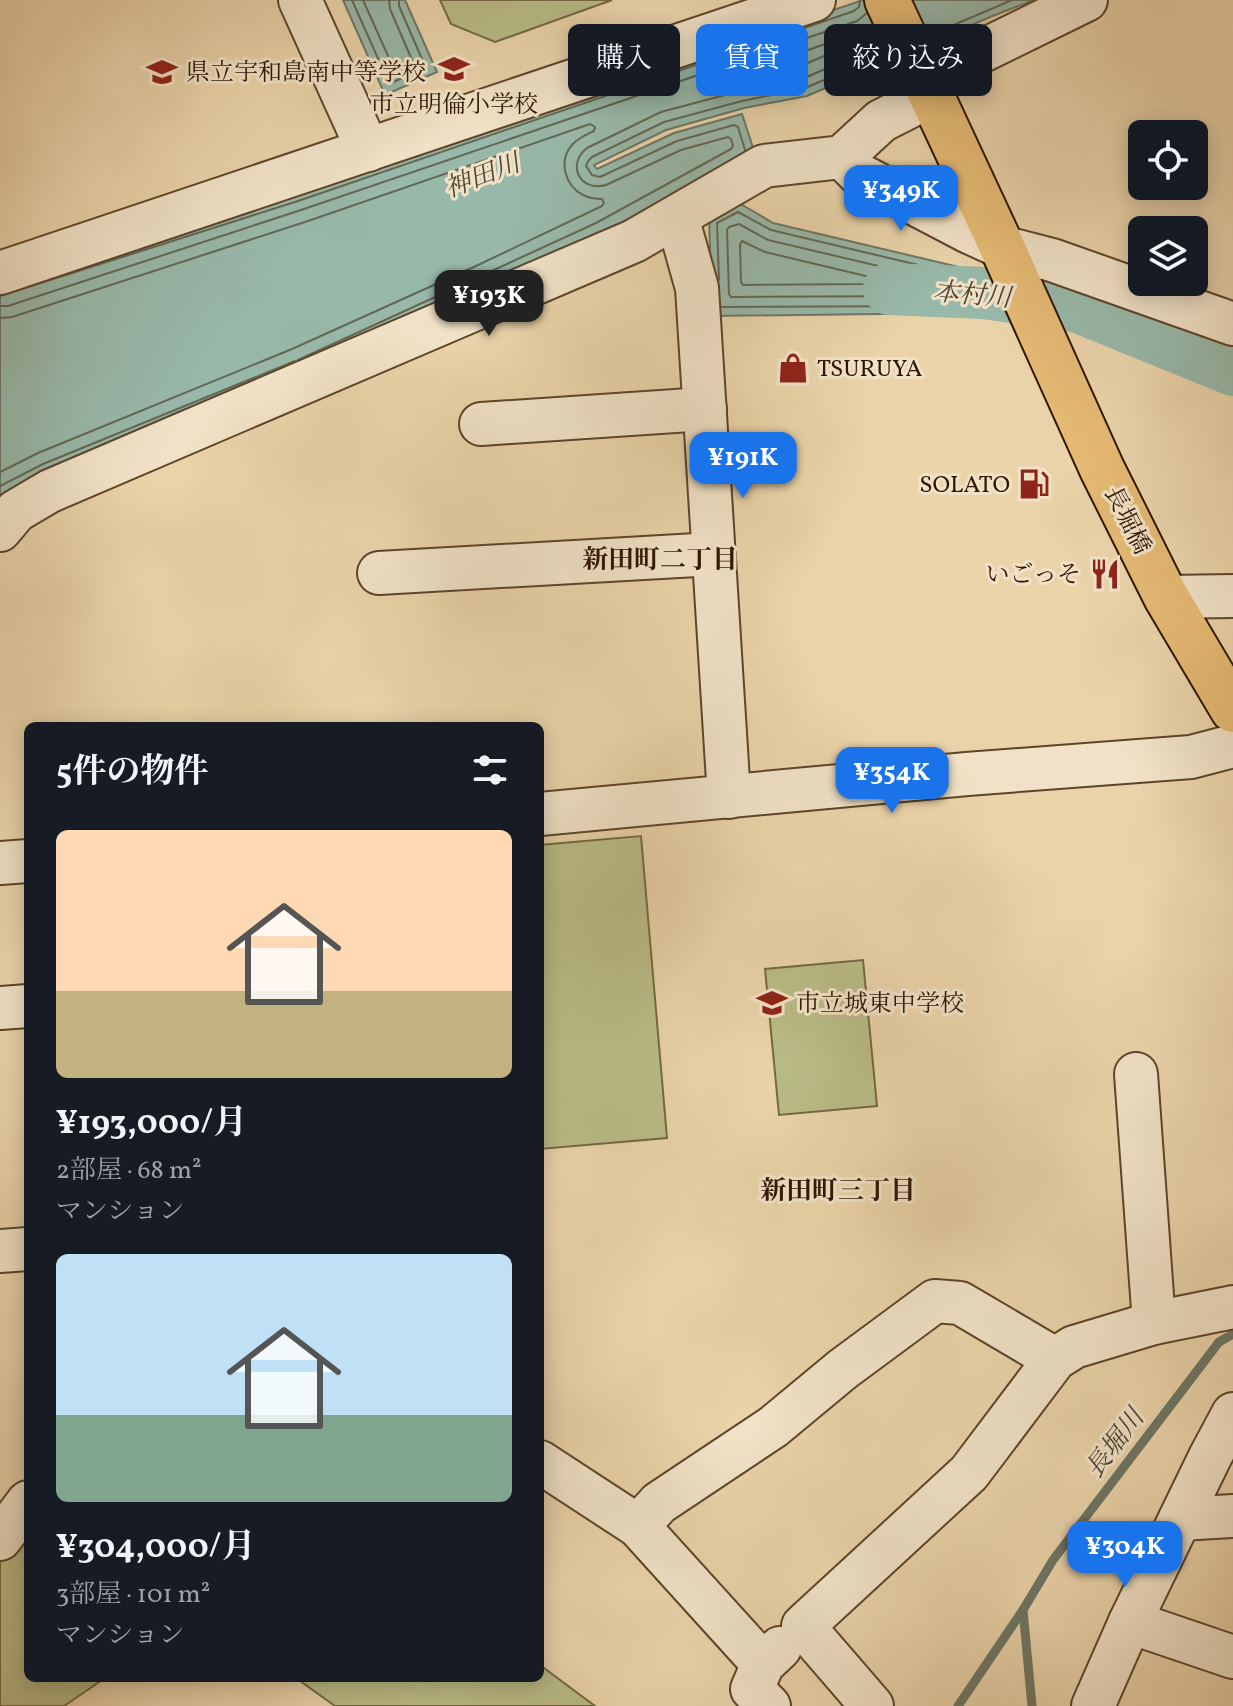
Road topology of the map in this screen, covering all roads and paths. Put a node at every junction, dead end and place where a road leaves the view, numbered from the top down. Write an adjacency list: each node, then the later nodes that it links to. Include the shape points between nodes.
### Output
1 (300, 0): 9 (street)
2 (814, 0): 9 (street)
3 (887, 0): 5 (highway, 長堀橋)
4 (1086, 0): 6 (street)
5 (898, 24)
6 (992, 47)
7 (908, 96): 10 (street)
8 (932, 96): 12 (highway, 長堀橋)
9 (368, 150): 13 (street)
10 (842, 157): 11 (street, via 764,166); 12 (street, via 860,175)
11 (677, 217): 15 (street, via 697,288); 17 (street, via 634,241 50,491 16,511)
12 (1007, 258): 14 (street, via 1052,260); 21 (highway, 長堀橋)
13 (0, 273)
14 (1233, 324)
15 (705, 409): 16 (street); 18 (street)
16 (481, 424)
17 (0, 530)
18 (714, 554): 19 (street); 24 (street)
19 (379, 573)
20 (1233, 596): 21 (street)
21 (1166, 597): 22 (highway, 長堀橋)
22 (1233, 710)
23 (1233, 746): 24 (street, via 1191,757)
24 (729, 797): 25 (street)
25 (544, 814)
26 (24, 861): 27 (street)
27 (0, 863)
28 (24, 1006): 29 (street)
29 (0, 1008)
30 (1136, 1074): 34 (street)
31 (24, 1249): 32 (street)
32 (0, 1251)
33 (1233, 1307): 34 (street)
34 (1154, 1323): 35 (street, via 1074,1347)
35 (1055, 1359): 41 (street, via 960,1303 935,1301 773,1427 659,1503); 44 (street, via 969,1473)
36 (1233, 1414): 40 (street)
37 (544, 1465): 41 (street)
38 (24, 1507): 42 (street)
39 (1233, 1516): 40 (street)
40 (1180, 1519): 43 (street)
41 (638, 1526): 46 (street)
42 (0, 1538)
43 (1130, 1622): 45 (street); 49 (street)
44 (803, 1626): 46 (street); 48 (street)
45 (1233, 1657)
46 (763, 1664): 47 (street, via 752,1689)
47 (769, 1706)
48 (872, 1706)
49 (1093, 1706)

